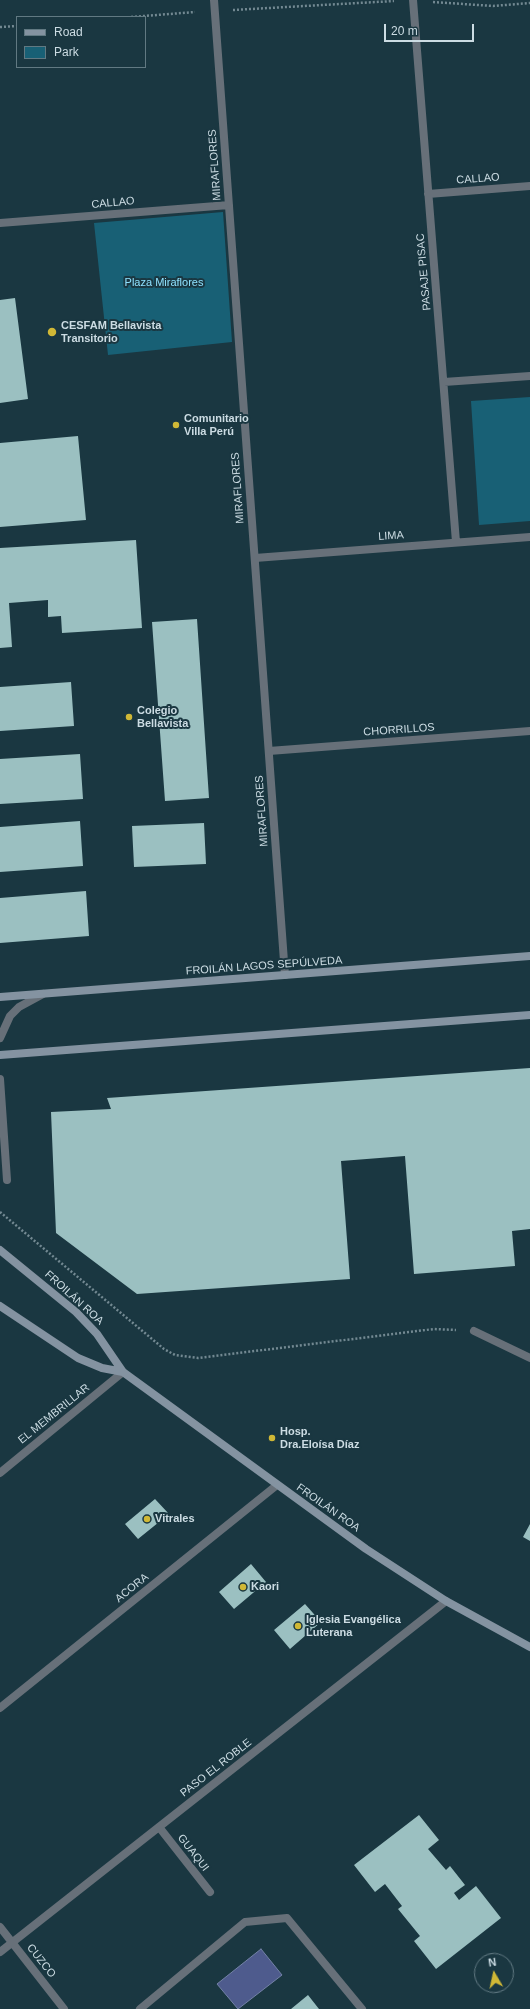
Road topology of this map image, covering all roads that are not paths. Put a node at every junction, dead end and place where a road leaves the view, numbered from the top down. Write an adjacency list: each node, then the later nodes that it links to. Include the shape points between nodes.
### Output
1 (214, 0): 5 (street, MIRAFLORES)
2 (414, 0): 4 (street, PASAJE PISAC)
3 (530, 186): 4 (street, CALLAO)
4 (428, 194): 8 (street, PASAJE PISAC)
5 (229, 205): 6 (street, CALLAO); 11 (street, MIRAFLORES)
6 (0, 223)
7 (530, 376): 8 (street)
8 (444, 382): 10 (street, PASAJE PISAC)
9 (530, 537): 10 (street, LIMA)
10 (456, 542): 11 (street, LIMA)
11 (255, 558): 13 (street, MIRAFLORES)
12 (530, 731): 13 (street, CHORRILLOS)
13 (269, 751): 15 (street, MIRAFLORES)
14 (530, 956): 15 (street, FROILÁN LAGOS SEPÚLVEDA)
15 (285, 975): 16 (street, FROILÁN LAGOS SEPÚLVEDA)
16 (44, 994): 17 (street, FROILÁN LAGOS SEPÚLVEDA); 19 (street, via 19,1007 10,1016)
17 (0, 997)
18 (530, 1015): 20 (street)
19 (0, 1038)
20 (0, 1055)
21 (0, 1079): 22 (street)
22 (7, 1180)
23 (0, 1250): 27 (street, FROILÁN ROA, via 76,1312 97,1334)
24 (0, 1306): 27 (street, FROILÁN ROA, via 78,1358 102,1368)
25 (474, 1331): 26 (street)
26 (530, 1358)
27 (122, 1372): 28 (street, EL MEMBRILLAR); 29 (street, FROILÁN ROA)
28 (0, 1473)
29 (277, 1485): 30 (street, FROILÁN ROA, via 366,1549); 32 (street, ACORA)
30 (446, 1601): 31 (street, FROILÁN ROA); 33 (street, PASO EL ROBLE)
31 (530, 1647)
32 (0, 1708)
33 (160, 1827): 34 (street, GUAQUI); 36 (street, PASO EL ROBLE)
34 (210, 1892)
35 (0, 1927): 36 (street, CUZCO)
36 (12, 1943): 37 (street, PASO EL ROBLE); 38 (street, CUZCO)
37 (0, 1952)
38 (64, 2009)
39 (140, 2009): 40 (street, via 245,1922 287,1918)
40 (362, 2009)

